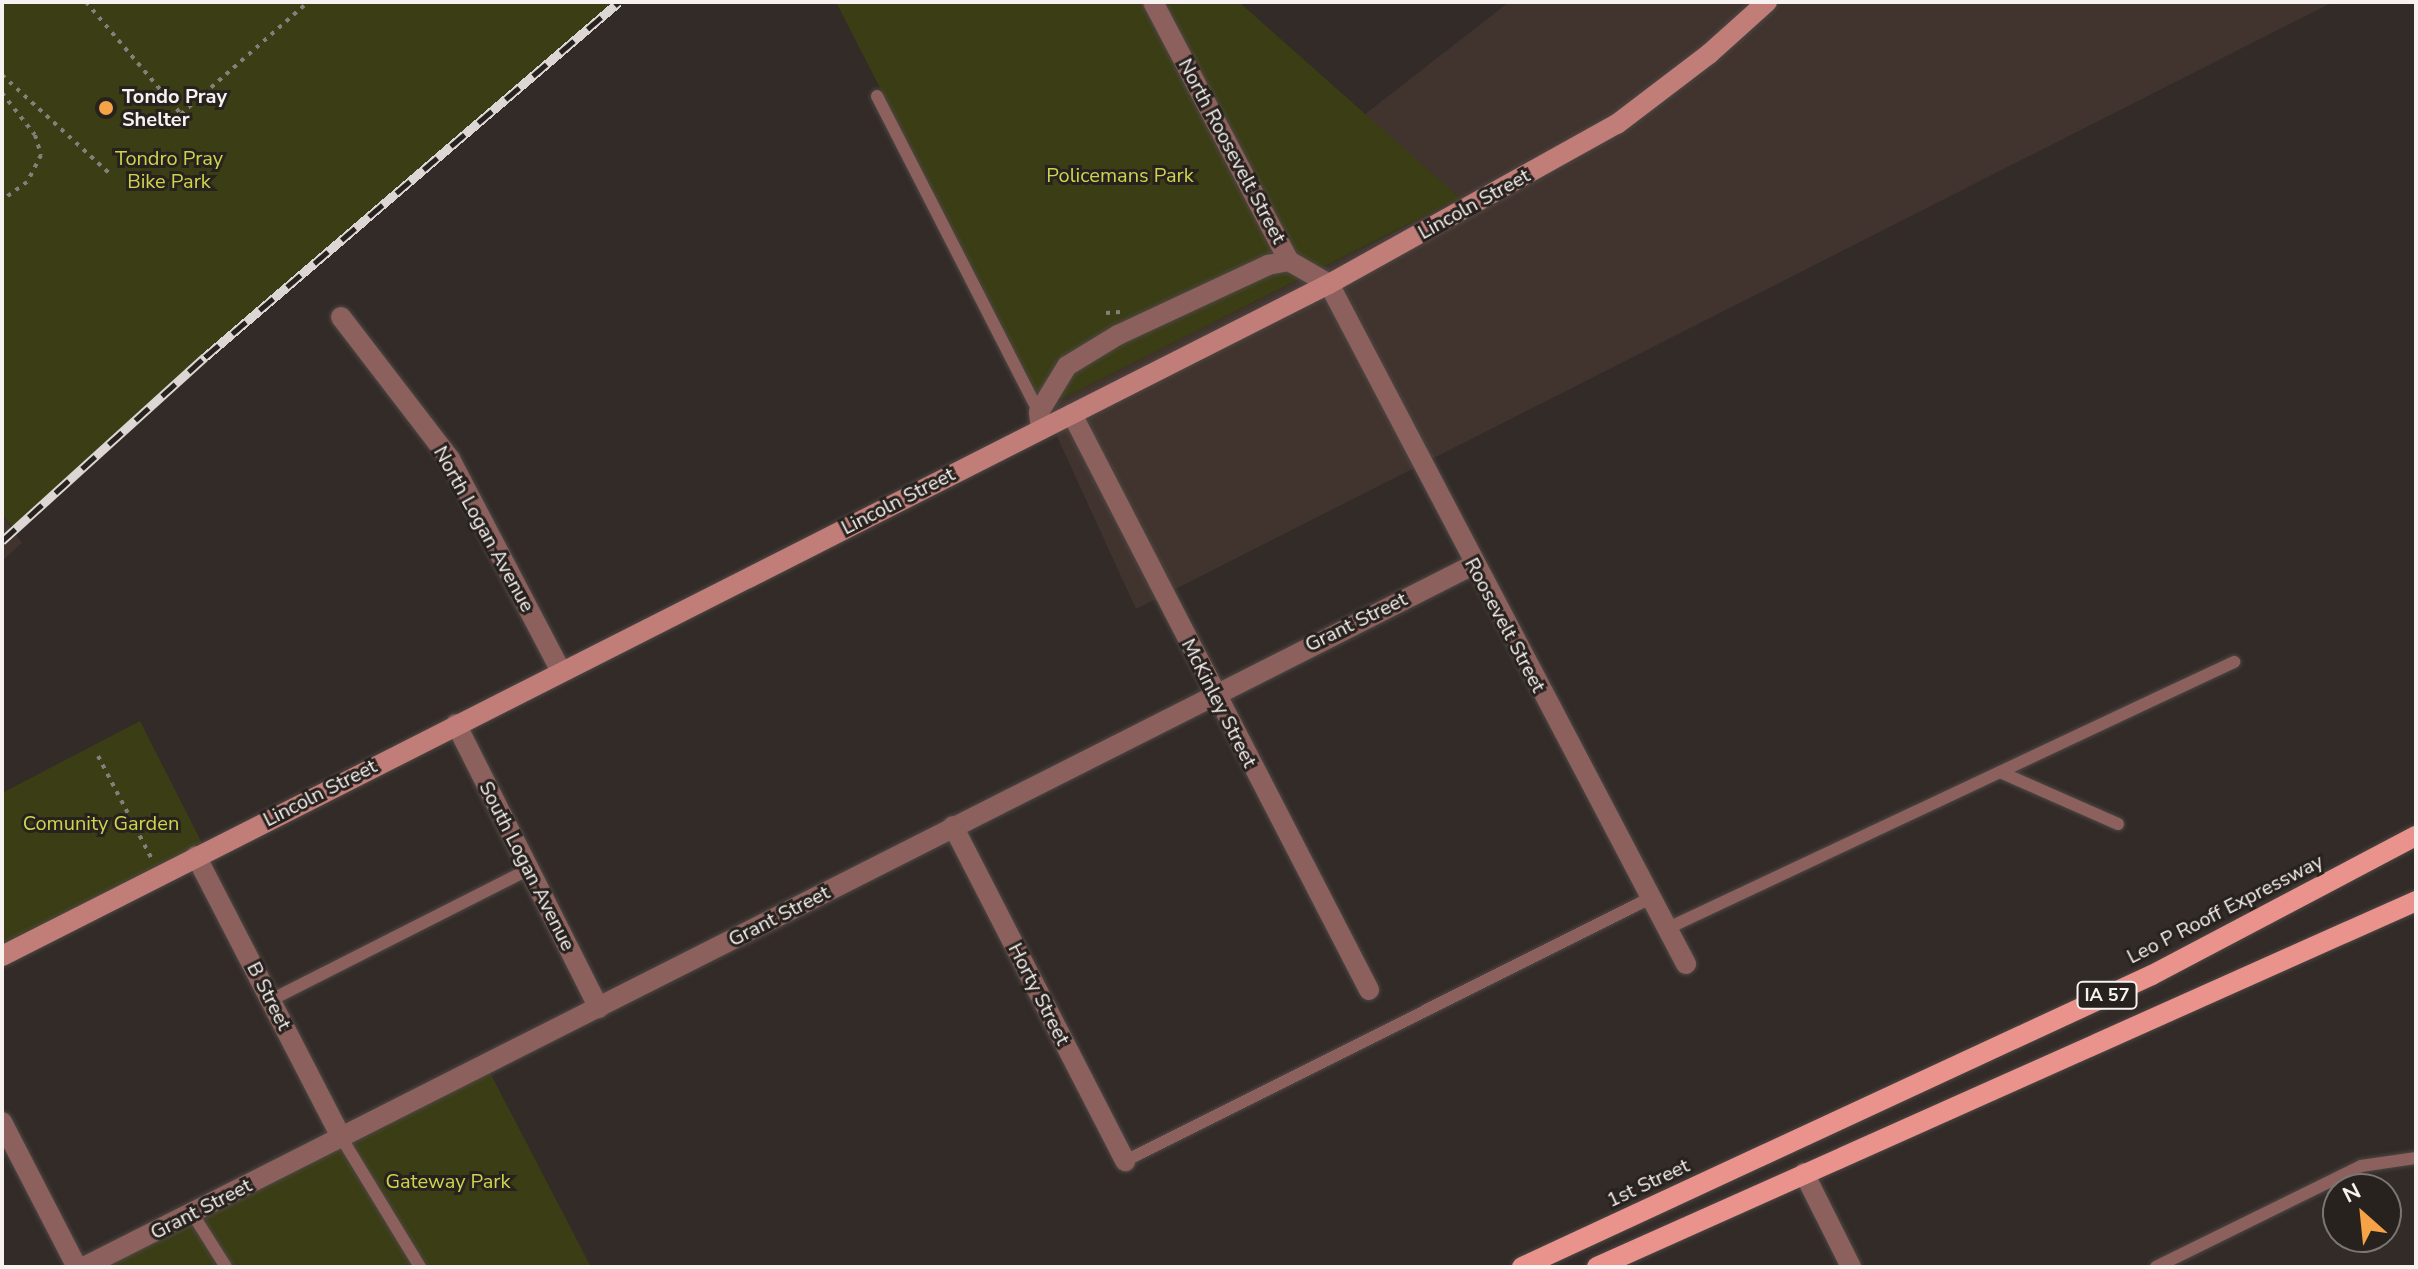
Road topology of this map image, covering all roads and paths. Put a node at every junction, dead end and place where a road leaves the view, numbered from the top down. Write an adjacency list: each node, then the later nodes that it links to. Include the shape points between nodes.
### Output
1 (86, 2): 2 (path, via 181,114)
2 (308, 2)
3 (1153, 2): 10 (street, North Roosevelt Street)
4 (1767, 2): 11 (main road, Lincoln Street, via 1617,124)
5 (2, 75): 8 (path)
6 (2, 93): 9 (path, via 35,135 41,155 27,182)
7 (877, 96): 14 (lane)
8 (110, 174)
9 (2, 200)
10 (1289, 261): 11 (street, North Roosevelt Street); 14 (street, via 1268,265 1105,342 1067,366)
11 (1329, 284): 13 (main road, Lincoln Street); 15 (street, Roosevelt Street)
12 (341, 317): 17 (street, North Logan Avenue, via 450,459)
13 (1072, 414): 14 (main road, Lincoln Street); 18 (street, McKinley Street)
14 (1040, 420): 17 (main road, Lincoln Street)
15 (1473, 565): 18 (street, Grant Street); 28 (street, Roosevelt Street)
16 (2234, 662): 21 (lane)
17 (561, 671): 19 (main road, Lincoln Street)
18 (1213, 693): 23 (street, Grant Street); 33 (street, McKinley Street)
19 (456, 724): 25 (main road, Lincoln Street); 26 (street, South Logan Avenue)
20 (98, 756): 27 (path)
21 (2000, 772): 22 (lane); 30 (lane)
22 (2118, 824)
23 (953, 826): 35 (street, Grant Street); 40 (street, Horty Street)
24 (2416, 836): 38 (main road, Leo P Rooff Expressway / IA 57, via 2152,975)
25 (196, 856): 27 (main road, Lincoln Street); 34 (street, B Street)
26 (529, 869): 34 (lane); 35 (street, South Logan Avenue)
27 (160, 874): 31 (main road, Lincoln Street)
28 (1649, 899): 30 (street, Roosevelt Street); 40 (lane)
29 (2416, 901): 41 (main road, IA 57)
30 (1666, 929): 32 (street, Roosevelt Street)
31 (2, 956)
32 (1686, 964)
33 (1369, 990)
34 (271, 1000): 37 (street, B Street)
35 (599, 1008): 37 (street, Grant Street)
36 (3, 1128): 43 (street)
37 (341, 1137): 42 (street, Grant Street); 46 (lane)
38 (1793, 1143): 47 (main road, 1st Street)
39 (2416, 1158): 50 (lane, via 2361,1166)
40 (1125, 1161)
41 (1804, 1173): 48 (main road); 49 (street)
42 (192, 1213): 44 (street, Grant Street); 45 (lane)
43 (77, 1267)
44 (84, 1267)
45 (226, 1267)
46 (420, 1267)
47 (1522, 1267)
48 (1597, 1267)
49 (1851, 1267)
50 (2156, 1267)

